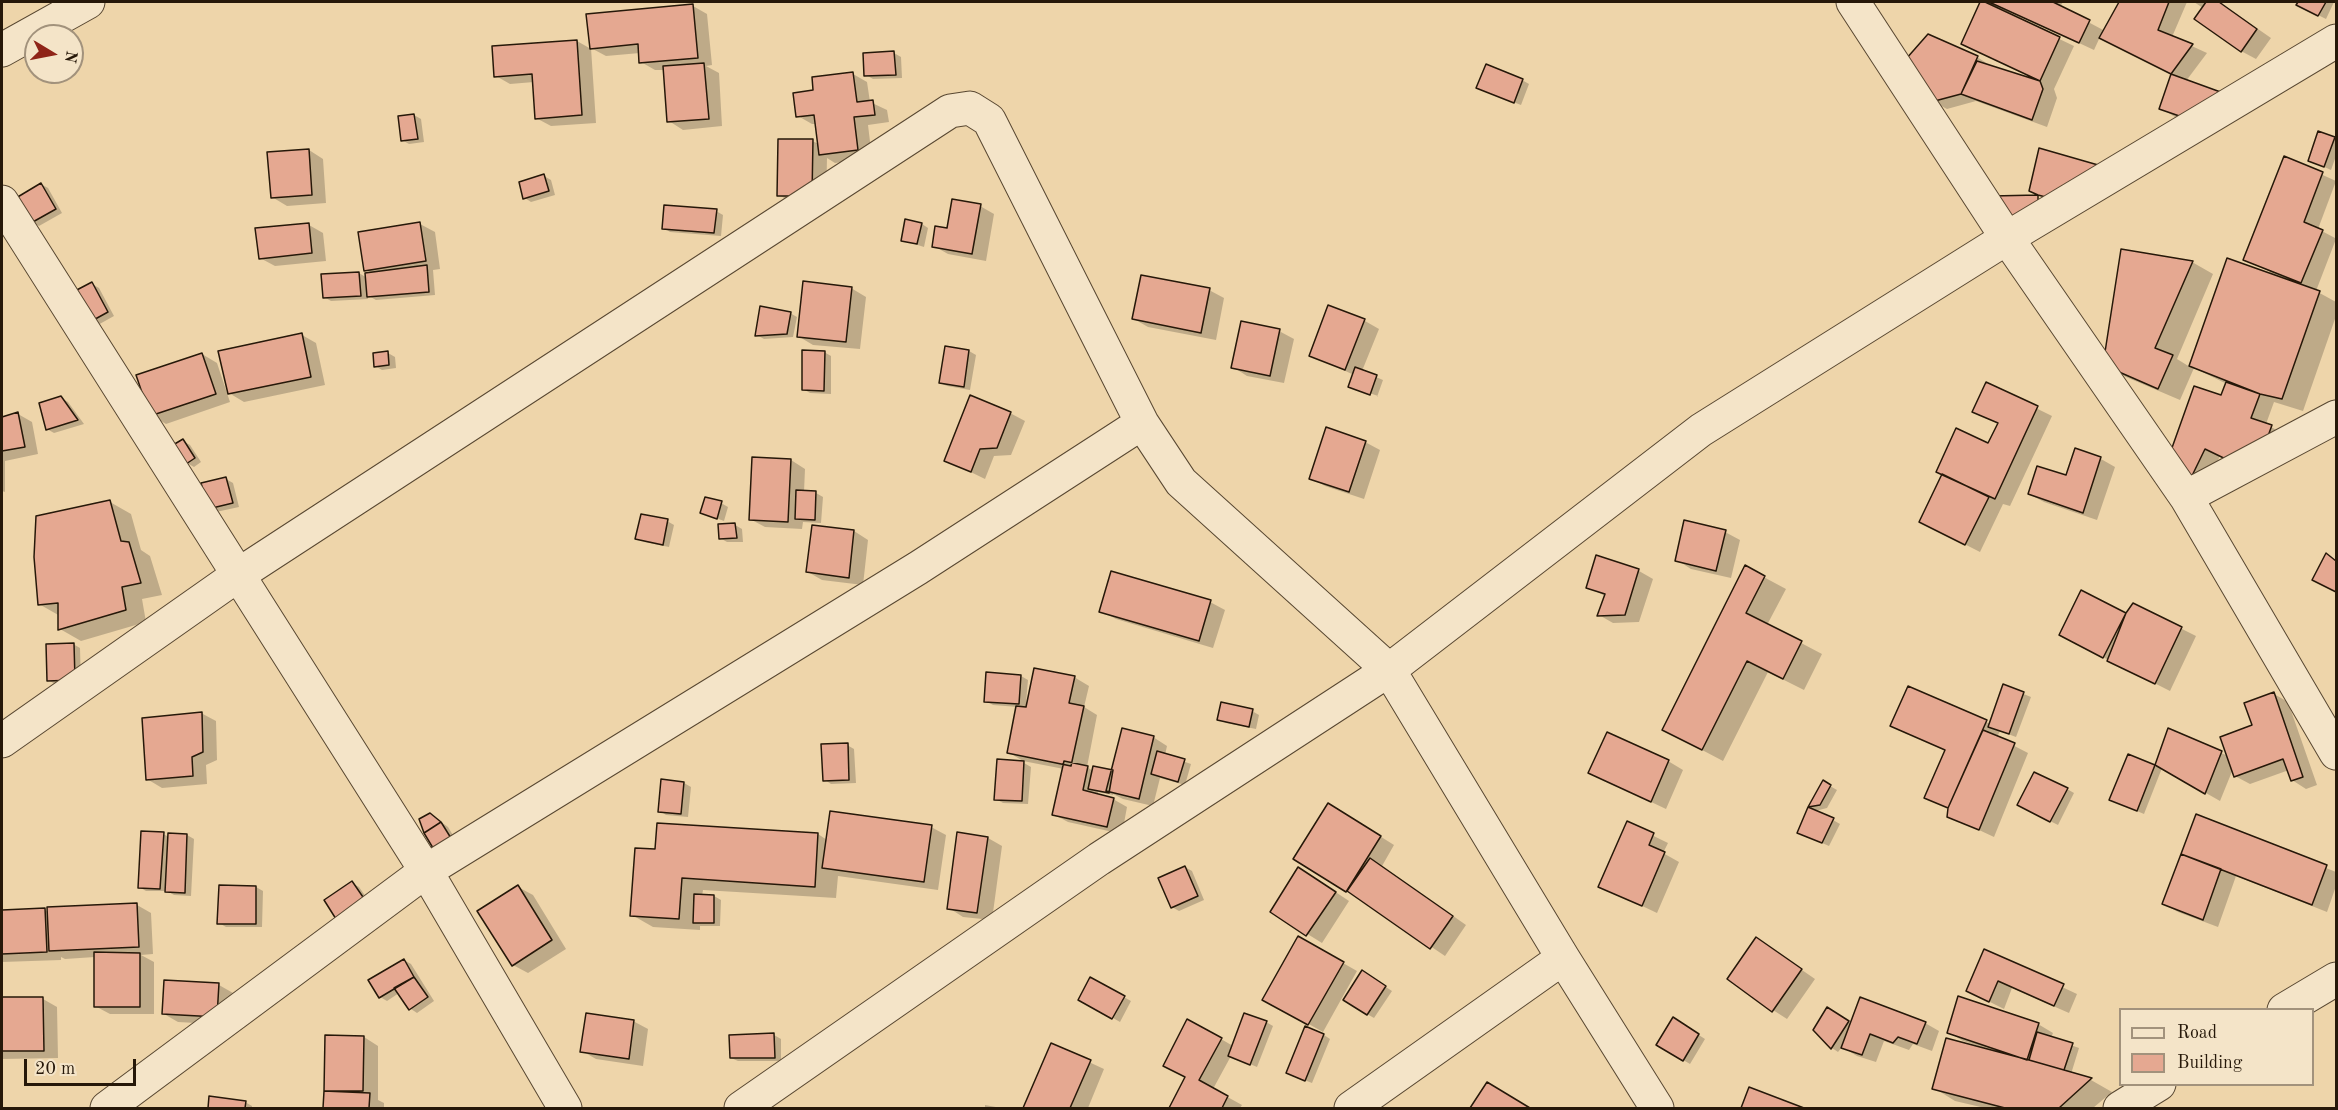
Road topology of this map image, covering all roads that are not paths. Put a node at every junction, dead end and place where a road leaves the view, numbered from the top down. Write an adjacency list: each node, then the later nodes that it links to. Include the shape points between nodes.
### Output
1 (88, 2): 4 (street)
2 (1853, 2): 6 (street)
3 (2337, 41): 6 (street)
4 (2, 50)
5 (2, 202): 10 (street)
6 (2007, 238): 9 (street); 11 (street, via 1701,430)
7 (2337, 417): 9 (street)
8 (1142, 423): 10 (street, via 989,120 970,108 950,111); 11 (street, via 1181,482); 14 (street, via 918,568)
9 (2186, 497): 13 (street)
10 (238, 575): 12 (street); 14 (street)
11 (1389, 670): 15 (street); 21 (street, via 1099,859)
12 (2, 741)
13 (2337, 753)
14 (426, 872): 19 (street); 20 (street)
15 (1563, 958): 22 (street); 23 (street)
16 (2337, 980): 17 (street)
17 (2288, 1008)
18 (2156, 1086): 24 (street)
19 (107, 1108)
20 (565, 1108)
21 (741, 1108)
22 (1351, 1108)
23 (1657, 1108)
24 (2120, 1108)

